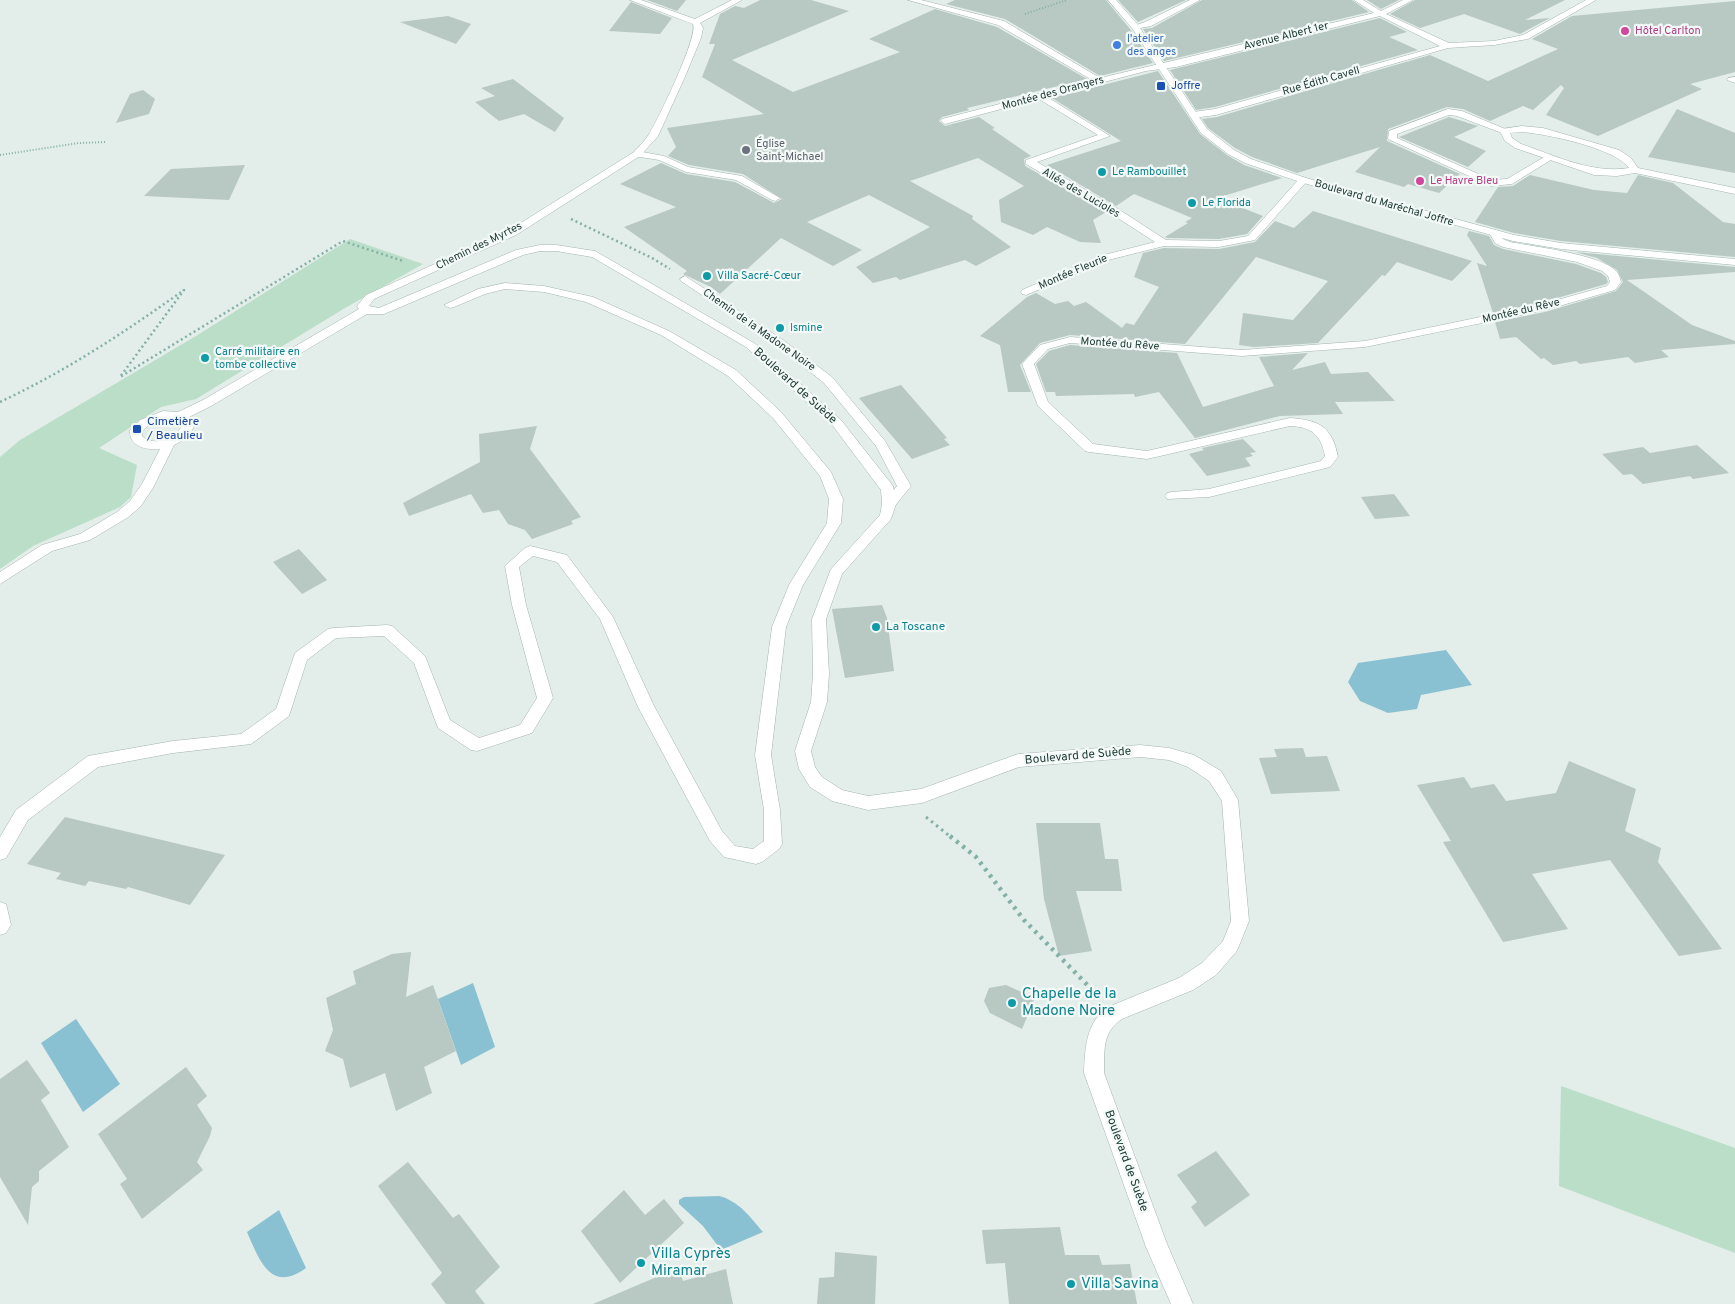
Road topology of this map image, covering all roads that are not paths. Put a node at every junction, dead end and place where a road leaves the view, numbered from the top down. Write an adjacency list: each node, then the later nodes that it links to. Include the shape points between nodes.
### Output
1 (634, 0): 10 (street)
2 (738, 0): 10 (street)
3 (912, 0): 14 (street, via 1001,22)
4 (1112, 0): 11 (street, Boulevard du Maréchal Joffre)
5 (1196, 0): 11 (street, via 1148,24)
6 (1358, 0): 9 (street)
7 (1409, 0): 9 (street, Avenue Albert 1er)
8 (1592, 0): 12 (street, Rue Édith Cavell, via 1525,37)
9 (1380, 14): 12 (street); 13 (street, Avenue Albert 1er)
10 (696, 22): 19 (street, Chemin des Myrtes, via 699,28 697,38 676,87 653,136)
11 (1135, 26): 13 (street, Boulevard du Maréchal Joffre)
12 (1448, 46): 16 (street, Rue Édith Cavell, via 1216,112)
13 (1162, 66): 14 (street, Montée des Orangers); 16 (street, Boulevard du Maréchal Joffre)
14 (1099, 81): 15 (street, Montée des Orangers)
15 (1041, 97): 17 (street, Montée des Orangers); 26 (street, Allée des Lucioles, via 1105,136 1029,162)
16 (1193, 115): 22 (street, Boulevard du Maréchal Joffre, via 1204,131 1231,152)
17 (945, 121)
18 (1505, 131): 20 (street, via 1508,139 1518,146); 20 (street, via 1459,113 1448,112 1392,133 1393,140 1491,183 1509,182); 21 (street, via 1543,131 1616,152)
19 (637, 154): 24 (street, via 660,158 686,169 739,178); 31 (street, Chemin des Myrtes, via 512,233 370,297 363,306)
20 (1549, 158): 21 (street, via 1594,172)
21 (1635, 170): 23 (street)
22 (1303, 180): 25 (street, Boulevard du Maréchal Joffre); 26 (street, Montée Fleurie, via 1251,238 1219,244)
23 (1735, 191)
24 (775, 198)
25 (1495, 234): 27 (street, Boulevard du Maréchal Joffre, via 1561,246); 34 (street, Montée du Rêve, via 1507,245 1588,261 1613,274 1616,282 1611,288 1545,307 1366,344 1242,353 1070,340 1044,347 1028,364 1042,403 1089,448 1148,455 1290,422 1308,423 1321,430 1330,444 1332,457 1325,464 1209,493)
26 (1164, 243): 29 (street, Montée Fleurie, via 1104,258)
27 (1735, 262)
28 (685, 279): 35 (street, Chemin de la Madone Noire, via 779,342 828,380 881,444 904,486)
29 (1026, 292)
30 (450, 305): 37 (street, via 482,291 505,286 544,289 589,299 665,333 732,373 777,415 826,475 836,499 834,523 796,584 779,627 763,755 772,810 773,844 756,857 730,852 716,836 646,707 606,617 562,558 530,551 512,566 519,605 546,698 526,729 477,745 444,724 420,660 387,630 333,634 300,657 283,712 245,740 173,747 94,761 22,816)
31 (365, 310): 32 (street, Chemin des Myrtes); 35 (street, Boulevard de Suède, via 380,312 520,252 556,248 595,254 750,345 837,423 888,488)
32 (180, 416): 33 (street, via 189,423 188,428); 33 (street, via 163,415 152,419 134,434 134,439 144,446)
33 (169, 443): 36 (street, via 148,485 135,504 122,515 85,537 47,548)
34 (1172, 496)
35 (889, 504): 40 (street, Boulevard de Suède, via 886,516 836,572 818,619 819,702 803,751 807,769 816,782 838,796 868,803 922,796 1018,761 1140,751 1170,754 1194,762 1215,776 1230,800 1240,897 1240,921 1230,946 1209,969 1186,984 1104,1020 1095,1043 1094,1073 1157,1247)
36 (0, 579)
37 (0, 853)
38 (0, 910): 39 (street)
39 (0, 926)
40 (1182, 1304)

